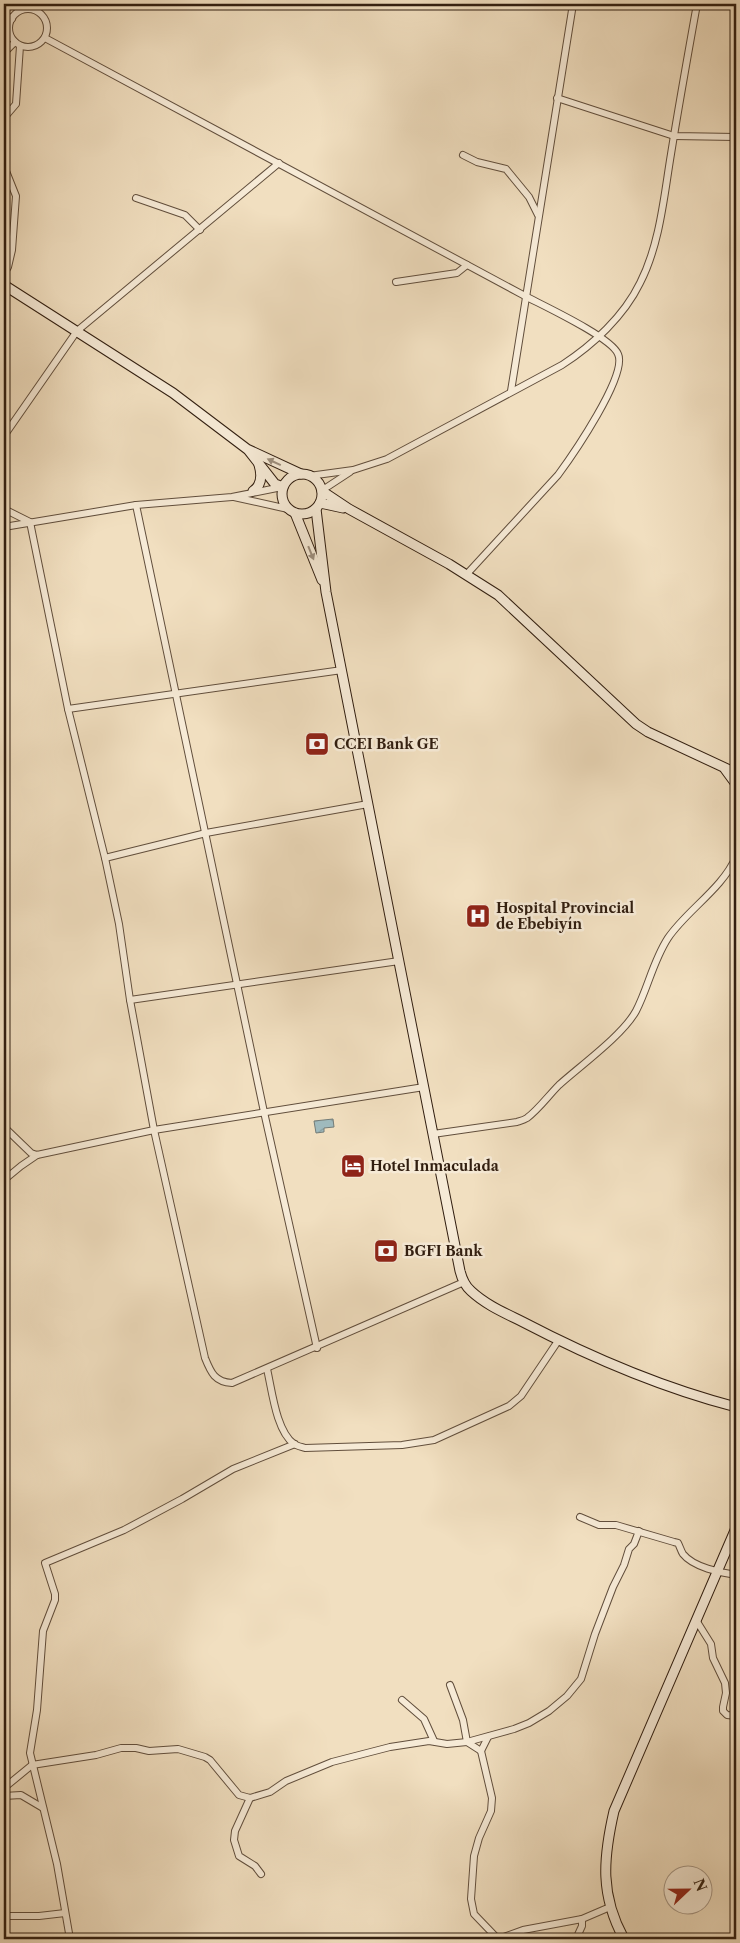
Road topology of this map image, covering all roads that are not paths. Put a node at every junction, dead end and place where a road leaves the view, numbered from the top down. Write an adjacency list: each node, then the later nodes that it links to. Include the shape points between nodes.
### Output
1 (41, 4): 4 (street)
2 (573, 4): 10 (street)
3 (697, 4): 12 (street)
4 (37, 11): 6 (street, via 20,10); 7 (street, via 48,26)
5 (4, 14): 6 (street)
6 (12, 18): 8 (street, via 9,31)
7 (45, 38): 8 (street, via 36,46); 15 (street)
8 (18, 44): 9 (street); 11 (street, via 16,104)
9 (4, 53)
10 (557, 98): 12 (street); 18 (street)
11 (4, 118)
12 (674, 136): 13 (street); 26 (street, via 651,256 640,284 617,318)
13 (736, 137)
14 (464, 155): 18 (street, via 477,162 506,169 529,197)
15 (279, 163): 19 (street); 20 (street)
16 (4, 166): 21 (street, via 16,196 12,250)
17 (136, 198): 19 (street, via 185,215)
18 (538, 215): 24 (street)
19 (200, 230): 25 (street)
20 (467, 265): 22 (street, via 457,273); 24 (street)
21 (4, 274)
22 (396, 282)
23 (4, 285): 25 (street)
24 (525, 296): 26 (street); 27 (street)
25 (78, 331): 28 (street); 29 (street, via 173,394)
26 (598, 336): 27 (street, via 578,356); 44 (street, via 618,353 620,360 599,412 558,475)
27 (511, 391): 31 (street, via 387,459)
28 (4, 436)
29 (247, 449): 30 (street); 32 (street, one-way to 29)
30 (258, 463): 33 (street, via 275,484); 34 (street, via 261,480)
31 (353, 470): 32 (street); 35 (street)
32 (305, 475): 33 (street, via 290,478); 35 (street, via 317,482)
33 (283, 487): 34 (street); 41 (street, via 282,499)
34 (253, 491): 36 (street)
35 (321, 491): 38 (street); 39 (street)
36 (232, 497): 37 (street); 41 (street)
37 (136, 505): 42 (street); 47 (street)
38 (318, 506): 39 (street); 41 (street, via 306,514); 45 (street)
39 (348, 509): 44 (street)
40 (4, 510): 42 (street)
41 (292, 511): 45 (street, one-way to 45)
42 (30, 522): 43 (street); 48 (street)
43 (4, 526)
44 (466, 575): 49 (street, via 498,595 636,724)
45 (326, 592): 46 (street)
46 (342, 670): 47 (street); 52 (street)
47 (177, 692): 48 (street); 53 (street)
48 (68, 709): 55 (street)
49 (723, 767): 50 (street); 51 (street)
50 (736, 773)
51 (736, 784)
52 (368, 804): 53 (street); 56 (street)
53 (206, 833): 55 (street); 57 (street)
54 (736, 857): 63 (street, via 722,878 668,937 634,1014 533,1113 516,1122)
55 (105, 858): 58 (street)
56 (399, 961): 57 (street); 59 (street)
57 (238, 984): 58 (street); 60 (street)
58 (130, 1000): 62 (street)
59 (424, 1087): 60 (street); 63 (street)
60 (264, 1112): 62 (street); 68 (street)
61 (4, 1126): 64 (street)
62 (154, 1130): 64 (street); 69 (street, via 211,1374 221,1382 232,1383)
63 (433, 1134): 66 (street)
64 (37, 1155): 65 (street)
65 (4, 1180)
66 (464, 1282): 67 (street, via 486,1303); 68 (street)
67 (558, 1341): 70 (street, via 701,1398); 71 (street, via 521,1396 509,1406 434,1440 384,1446 305,1448)
68 (317, 1348): 69 (street)
69 (267, 1369): 71 (street, via 280,1425)
70 (736, 1407)
71 (295, 1444): 85 (street, via 233,1469 124,1530 45,1563 55,1594 43,1631 30,1753)
72 (580, 1517): 74 (street, via 599,1525 616,1525)
73 (736, 1528): 75 (street)
74 (639, 1531): 75 (street, via 678,1543 686,1558); 81 (street, via 613,1587 577,1686 549,1711 529,1723)
75 (717, 1571): 76 (street); 77 (street)
76 (736, 1574)
77 (696, 1620): 80 (street, via 711,1644 713,1658 726,1683 723,1711); 91 (street, via 614,1811 605,1863)
78 (450, 1685): 83 (street)
79 (402, 1700): 82 (street, via 424,1719)
80 (736, 1716)
81 (488, 1737): 83 (street); 84 (street)
82 (434, 1741): 83 (street); 88 (street, via 390,1747 332,1762 286,1781 270,1792)
83 (467, 1742): 84 (street)
84 (481, 1751): 96 (street, via 492,1798 491,1811 474,1856 471,1899 474,1914)
85 (32, 1765): 86 (street); 88 (street, via 121,1748 149,1751 178,1749 205,1756 239,1795); 89 (street)
86 (4, 1788)
87 (4, 1796): 89 (street, via 21,1795)
88 (250, 1798): 90 (street, via 234,1840 239,1856)
89 (43, 1808): 92 (street)
90 (261, 1874)
91 (610, 1907): 94 (street); 98 (street)
92 (66, 1913): 93 (street); 95 (street)
93 (4, 1916)
94 (582, 1920): 96 (street, via 523,1930); 97 (street)
95 (70, 1939)
96 (498, 1939)
97 (576, 1939)
98 (624, 1939)

